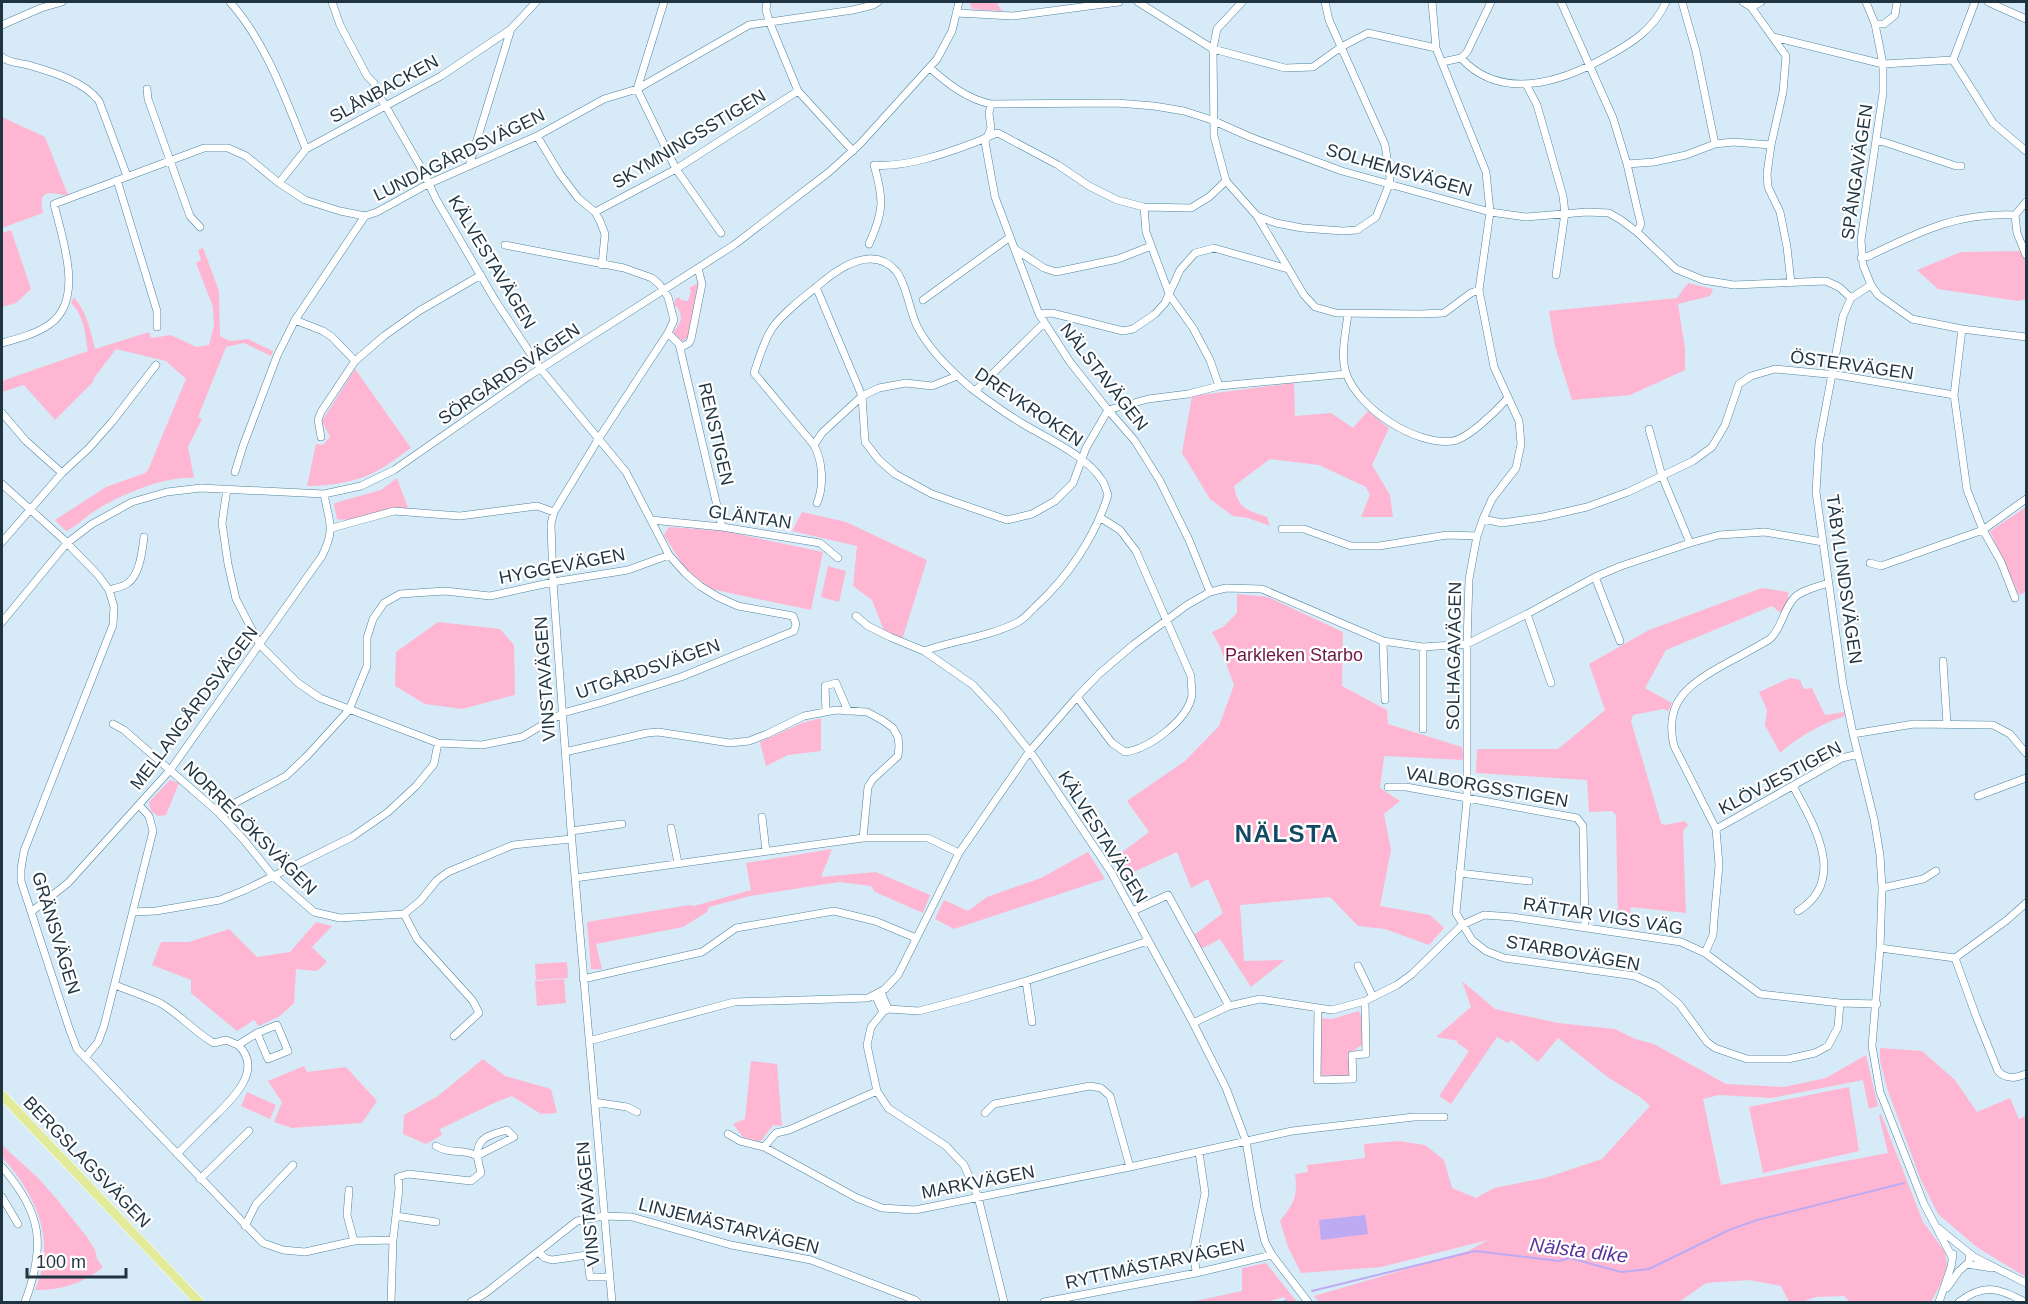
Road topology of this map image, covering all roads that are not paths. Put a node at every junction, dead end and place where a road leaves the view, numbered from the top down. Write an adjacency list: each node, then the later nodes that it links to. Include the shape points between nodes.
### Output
1 (62, 2): 29 (street)
2 (230, 2): 54 (street, via 247,21 273,70)
3 (332, 2): 47 (street, KÄLVESTAVÄGEN, via 340,25)
4 (536, 2): 30 (street)
5 (664, 2): 44 (street)
6 (767, 2): 27 (street)
7 (878, 2): 27 (street, LUNDAGÅRDSVÄGEN, via 853,10)
8 (959, 2): 25 (street, SÖRGÅRDSVÄGEN)
9 (1119, 2): 25 (street, via 1013,16)
10 (1138, 2): 34 (street)
11 (1242, 2): 34 (street, via 1217,29)
12 (1325, 2): 32 (street)
13 (1432, 2): 33 (street, SOLHAGAVÄGEN)
14 (1491, 2): 36 (street)
15 (1561, 2): 40 (street)
16 (1666, 2): 40 (street, via 1646,32)
17 (1682, 2): 52 (street)
18 (1743, 2): 24 (street)
19 (1761, 2): 24 (street)
20 (1866, 2): 28 (street, SPÅNGAVÄGEN)
21 (1897, 2): 28 (street, via 1895,15 1884,24)
22 (1975, 2): 37 (street)
23 (1988, 2): 26 (street)
24 (1751, 7): 31 (street)
25 (956, 13): 41 (street, SÖRGÅRDSVÄGEN, via 948,40)
26 (2026, 19)
27 (769, 21): 44 (street, LUNDAGÅRDSVÄGEN, via 749,24); 45 (street)
28 (1875, 24): 39 (street, SPÅNGAVÄGEN)
29 (2, 25)
30 (511, 29): 47 (street, SLÅNBACKEN, via 441,76); 59 (street)
31 (1773, 37): 39 (street); 53 (street, via 1786,56 1783,92)
32 (1341, 47): 33 (street, via 1368,33); 34 (street, via 1313,67 1285,68); 67 (street, via 1385,145)
33 (1436, 48): 38 (street, SOLHAGAVÄGEN)
34 (1213, 50): 48 (street)
35 (2, 57): 62 (street, via 86,87 94,94)
36 (1461, 58): 38 (street); 42 (street, via 1471,68 1496,80)
37 (1953, 60): 39 (street); 56 (street, via 1993,123)
38 (1442, 62): 71 (street, SOLHAGAVÄGEN, via 1486,172)
39 (1883, 64): 51 (street, SPÅNGAVÄGEN)
40 (1589, 66): 42 (street, via 1564,78); 58 (street, via 1613,118)
41 (930, 68): 46 (street, SOLHEMSVÄGEN, via 975,101); 55 (street, SÖRGÅRDSVÄGEN)
42 (1526, 84): 72 (street, via 1537,105)
43 (147, 89): 57 (street)
44 (637, 89): 49 (street, LUNDAGÅRDSVÄGEN, via 604,99); 61 (street)
45 (798, 91): 55 (street); 61 (street, SKYMNINGSSTIGEN)
46 (991, 104): 48 (street, SOLHEMSVÄGEN, via 1117,103 1184,111); 50 (street, NÄLSTAVÄGEN)
47 (386, 105): 54 (street, SLÅNBACKEN); 66 (street, KÄLVESTAVÄGEN)
48 (1212, 120): 64 (street); 67 (street, SOLHEMSVÄGEN, via 1342,171)
49 (537, 136): 59 (street, LUNDAGÅRDSVÄGEN); 70 (street, via 578,198)
50 (988, 136): 69 (street, via 998,133 1089,186 1117,200); 81 (street, NÄLSTAVÄGEN, via 995,197); 82 (street, via 927,158 874,165 882,206)
51 (1876, 141): 60 (street); 87 (street, SPÅNGAVÄGEN)
52 (1715, 144): 53 (street); 58 (street, via 1686,155)
53 (1771, 145): 93 (street, via 1768,187 1780,212)
54 (306, 149): 65 (street, SLÅNBACKEN)
55 (853, 151): 89 (street, SÖRGÅRDSVÄGEN, via 806,192)
56 (2026, 151)
57 (171, 161): 62 (street, LUNDAGÅRDSVÄGEN); 65 (street, LUNDAGÅRDSVÄGEN, via 204,148 228,148 246,156); 77 (street, via 190,216)
58 (1627, 164): 79 (street, via 1641,224)
59 (469, 166): 66 (street, LUNDAGÅRDSVÄGEN)
60 (1961, 166)
61 (676, 169): 70 (street, SKYMNINGSSTIGEN); 80 (street)
62 (127, 176): 63 (street, LUNDAGÅRDSVÄGEN)
63 (117, 180): 105 (street, via 157,311); 109 (street, LUNDAGÅRDSVÄGEN, via 54,204 70,282 64,306 51,323)
64 (1226, 181): 69 (street, via 1191,208); 75 (street)
65 (279, 183): 74 (street, LUNDAGÅRDSVÄGEN, via 305,200)
66 (428, 184): 74 (street, LUNDAGÅRDSVÄGEN); 91 (street, KÄLVESTAVÄGEN)
67 (1389, 185): 71 (street, SOLHEMSVÄGEN); 76 (street, via 1376,217 1357,230)
68 (2026, 202): 73 (street)
69 (1144, 207): 84 (street)
70 (595, 212): 88 (street, via 605,234)
71 (1490, 212): 72 (street, SOLHEMSVÄGEN, via 1526,217); 97 (street, SOLHAGAVÄGEN)
72 (1565, 213): 79 (street, SOLHEMSVÄGEN, via 1609,213); 92 (street)
73 (2015, 215): 86 (street); 87 (street, via 1962,218)
74 (365, 216): 103 (street)
75 (1257, 216): 76 (street); 78 (street)
76 (1276, 223): 78 (street)
77 (200, 226)
78 (1267, 232): 90 (street)
79 (1637, 232): 93 (street, SOLHEMSVÄGEN, via 1676,269 1702,280 1734,285)
80 (721, 233)
81 (1010, 237): 85 (street, NÄLSTAVÄGEN); 100 (street)
82 (868, 244)
83 (505, 245): 88 (street)
84 (1151, 246): 85 (street, via 1118,259 1056,272); 98 (street)
85 (1015, 249): 102 (street, NÄLSTAVÄGEN)
86 (2026, 255)
87 (1861, 258): 94 (street, SPÅNGAVÄGEN)
88 (602, 265): 96 (street, via 652,278)
89 (698, 268): 96 (street, SÖRGÅRDSVÄGEN); 110 (street, via 702,284 691,339)
90 (1288, 269): 98 (street, via 1214,248 1196,253 1180,270); 101 (street, via 1315,307)
91 (481, 275): 111 (street, via 419,311); 113 (street, KÄLVESTAVÄGEN)
92 (1556, 275)
93 (1791, 283): 99 (street, SOLHEMSVÄGEN, via 1826,281)
94 (1871, 285): 99 (street); 106 (street, SPÅNGAVÄGEN, via 1878,295 1912,319)
95 (816, 287): 116 (street, DREVKROKEN, via 832,273 862,258 882,261 896,272 928,345); 120 (street); 127 (street, DREVKROKEN, via 773,327 754,373)
96 (664, 290): 107 (street, VINSTAVÄGEN, via 674,320); 113 (street, SÖRGÅRDSVÄGEN)
97 (1479, 290): 101 (street, via 1444,313); 121 (street, SOLHAGAVÄGEN, via 1494,367)
98 (1170, 296): 102 (street, via 1155,314 1123,331 1052,313); 117 (street, via 1193,328)
99 (1851, 298): 115 (street, TÄBYLUNDSVÄGEN, via 1843,316)
100 (923, 300)
101 (1348, 313): 114 (street)
102 (1040, 314): 104 (street, NÄLSTAVÄGEN)
103 (295, 320): 111 (street, via 332,337); 129 (street)
104 (1044, 323): 118 (street); 122 (street, NÄLSTAVÄGEN)
105 (157, 327)
106 (1962, 329): 108 (street, SPÅNGAVÄGEN); 119 (street)
107 (668, 333): 110 (street, RENSTIGEN); 126 (street, VINSTAVÄGEN)
108 (2026, 337)
109 (2, 343)
110 (680, 348): 142 (street, RENSTIGEN)
111 (355, 361): 125 (street, via 321,412)
112 (156, 365): 130 (street, via 112,422)
113 (540, 368): 126 (street, KÄLVESTAVÄGEN); 134 (street, SÖRGÅRDSVÄGEN, via 394,470 361,486)
114 (1346, 374): 117 (street); 121 (street, via 1356,393 1376,414 1401,429 1434,441 1455,441)
115 (1831, 374): 119 (street, ÖSTERVÄGEN); 131 (street, ÖSTERVÄGEN, via 1774,369 1751,376 1739,384 1713,447); 149 (street, TÄBYLUNDSVÄGEN, via 1816,467)
116 (957, 376): 118 (street, DREVKROKEN); 120 (street, via 932,386 906,383)
117 (1219, 386): 122 (street)
118 (975, 391): 128 (street, DREVKROKEN)
119 (1954, 395): 145 (street, via 1967,490)
120 (862, 396): 127 (street, via 829,426); 128 (street, via 865,442 895,474 932,494 1007,520 1032,514 1054,501 1073,483)
121 (1507, 399): 140 (street, SOLHAGAVÄGEN, via 1519,422 1521,444 1516,468)
122 (1108, 410): 128 (street); 159 (street, NÄLSTAVÄGEN, via 1135,441 1160,481)
123 (2, 413): 130 (street)
124 (1649, 429): 131 (street)
125 (321, 437)
126 (599, 438): 138 (street, VINSTAVÄGEN); 141 (street, KÄLVESTAVÄGEN, via 626,472)
127 (814, 446): 136 (street, DREVKROKEN, via 821,461)
128 (1082, 460): 139 (street, DREVKROKEN, via 1101,478 1108,495)
129 (235, 472)
130 (62, 473): 137 (street)
131 (1662, 476): 140 (street, ÖSTERVÄGEN, via 1587,507 1543,518 1502,523); 151 (street)
132 (2, 484): 137 (street)
133 (227, 489): 134 (street, SÖRGÅRDSVÄGEN); 150 (street, SÖRGÅRDSVÄGEN, via 201,488 153,495 111,512); 169 (street, UTGÅRDSVÄGEN, via 222,523 231,576 236,599)
134 (324, 494): 143 (street)
135 (2026, 499): 145 (street)
136 (818, 503)
137 (30, 508): 148 (street); 150 (street)
138 (554, 512): 143 (street, via 537,506 460,516 394,511); 156 (street, VINSTAVÄGEN)
139 (1101, 518): 164 (street, via 1120,530 1136,551); 171 (street, DREVKROKEN, via 1068,572 1019,621)
140 (1483, 519): 146 (street, SOLHAGAVÄGEN)
141 (651, 520): 142 (street, GLÄNTAN); 152 (street, KÄLVESTAVÄGEN)
142 (722, 527): 153 (street, GLÄNTAN, via 820,543)
143 (332, 528): 169 (street, MELLANGÅRDSVÄGEN, via 322,556)
144 (1282, 529): 146 (street, via 1304,529 1351,546 1379,546 1447,535)
145 (1983, 530): 154 (street, via 1881,566); 160 (street)
146 (1477, 536): 168 (street, SOLHAGAVÄGEN, via 1468,592)
147 (144, 537): 158 (street, via 135,576 127,584)
148 (2, 542)
149 (1823, 542): 151 (street, via 1765,532 1719,535); 157 (street, TÄBYLUNDSVÄGEN)
150 (67, 543): 158 (street); 165 (street, SÖRGÅRDSVÄGEN)
151 (1690, 543): 155 (street)
152 (669, 555): 156 (street, HYGGEVÄGEN, via 628,570); 162 (street, KÄLVESTAVÄGEN, via 693,580 718,597 738,606)
153 (838, 558)
154 (1870, 563)
155 (1595, 577): 161 (street); 167 (street)
156 (553, 582): 176 (street, HYGGEVÄGEN, via 490,596 408,592 384,603 367,638 367,666); 179 (street, VINSTAVÄGEN)
157 (1828, 583): 183 (street, TÄBYLUNDSVÄGEN); 200 (street, via 1800,593 1793,599 1776,634 1691,684 1674,710 1674,746)
158 (109, 590): 215 (street, GRÄNSVÄGEN, via 114,607 113,625 24,851 21,881)
159 (1210, 592): 164 (street); 166 (street, via 1240,587 1266,590)
160 (2015, 598)
161 (1527, 614): 168 (street); 173 (street)
162 (793, 616): 179 (street, UTGÅRDSVÄGEN, via 794,631 681,677)
163 (856, 616): 171 (street, KÄLVESTAVÄGEN, via 868,626)
164 (1165, 621): 174 (street, via 1099,674); 174 (street, via 1191,676 1192,696 1181,718 1169,729 1137,750 1125,752 1112,743)
165 (2, 622)
166 (1383, 641): 170 (street); 175 (street)
167 (1620, 641)
168 (1467, 644): 170 (street); 194 (street, SOLHAGAVÄGEN)
169 (260, 645): 176 (street, UTGÅRDSVÄGEN, via 298,682 320,698); 189 (street, MELLANGÅRDSVÄGEN)
170 (1423, 646): 182 (street)
171 (924, 651): 186 (street, KÄLVESTAVÄGEN, via 973,685)
172 (1943, 661): 181 (street)
173 (1551, 683)
174 (1077, 697): 186 (street)
175 (1385, 700)
176 (349, 710): 184 (street, UTGÅRDSVÄGEN); 196 (street, HYGGEVÄGEN, via 286,776)
177 (848, 711): 178 (street); 178 (street, via 836,683 825,686); 202 (street, via 867,712 893,728 898,737 897,756 868,787)
178 (826, 712): 185 (street, via 804,716 749,741 730,743 658,732)
179 (562, 713): 184 (street, UTGÅRDSVÄGEN, via 522,737 482,745); 185 (street, VINSTAVÄGEN)
180 (113, 724): 189 (street, NORREGÖKSVÄGEN)
181 (1947, 724): 183 (street, via 1914,724); 187 (street, via 1992,725 2010,734)
182 (1423, 729)
183 (1853, 734): 188 (street, TÄBYLUNDSVÄGEN)
184 (438, 743): 208 (street, via 434,764 388,812 352,837)
185 (565, 752): 201 (street, VINSTAVÄGEN)
186 (1029, 752): 204 (street); 213 (street, KÄLVESTAVÄGEN)
187 (2026, 753)
188 (1858, 754): 192 (street, KLÖVJESTIGEN, via 1842,758); 211 (street, TÄBYLUNDSVÄGEN, via 1874,819)
189 (171, 769): 195 (street, MELLANGÅRDSVÄGEN); 196 (street, NORREGÖKSVÄGEN)
190 (2026, 778): 193 (street)
191 (1388, 786): 194 (street, VALBORGSSTIGEN)
192 (1793, 786): 200 (street, KLÖVJESTIGEN); 214 (street, via 1813,823 1825,872 1820,890 1810,904)
193 (1978, 796)
194 (1467, 799): 207 (street, SOLHAGAVÄGEN); 219 (street, VALBORGSSTIGEN, via 1577,818 1583,826)
195 (140, 806): 215 (street, MELLANGÅRDSVÄGEN, via 68,882); 216 (street, via 149,816 153,831)
196 (218, 812): 208 (street, NORREGÖKSVÄGEN)
197 (762, 818): 203 (street)
198 (622, 824): 201 (street)
199 (671, 828): 205 (street)
200 (1716, 829): 223 (street, via 1719,866 1713,935)
201 (571, 835): 209 (street, VINSTAVÄGEN); 217 (street, via 513,845 448,872)
202 (863, 838): 203 (street); 204 (street, via 928,838)
203 (766, 850): 205 (street)
204 (959, 853): 220 (street)
205 (678, 863): 209 (street)
206 (1935, 871): 211 (street, via 1923,879)
207 (1459, 873): 210 (street); 218 (street, SOLHAGAVÄGEN, via 1456,913)
208 (273, 876): 216 (street, via 220,900); 217 (street, NORREGÖKSVÄGEN, via 314,912 340,918)
209 (575, 878): 226 (street, VINSTAVÄGEN)
210 (1528, 881)
211 (1882, 888): 222 (street, TÄBYLUNDSVÄGEN)
212 (2026, 903): 224 (street)
213 (1133, 911): 221 (street, KÄLVESTAVÄGEN); 234 (street, via 1168,895)
214 (1798, 911)
215 (31, 912): 243 (street, GRÄNSVÄGEN, via 71,1035)
216 (133, 912): 228 (street)
217 (404, 914): 240 (street, via 417,939 473,1001 479,1013)
218 (1462, 925): 219 (street, RÄTTAR VIGS VÄG, via 1484,915); 230 (street, RÄTTAR VIGS VÄG, via 1412,974); 232 (street, STARBOVÄGEN, via 1472,940 1504,958 1635,976 1657,986 1679,1004 1707,1042 1747,1059 1788,1059 1828,1046 1838,1028)
219 (1585, 927): 223 (street, RÄTTAR VIGS VÄG, via 1681,942)
220 (916, 938): 226 (street, via 875,921 834,911 736,928 702,952); 229 (street, via 898,975)
221 (1148, 941): 227 (street); 238 (street, KÄLVESTAVÄGEN)
222 (1880, 948): 224 (street); 233 (street, TÄBYLUNDSVÄGEN)
223 (1705, 953): 232 (street, RÄTTAR VIGS VÄG, via 1768,997)
224 (1955, 958): 244 (street, via 1998,1071 2010,1078)
225 (1358, 966): 230 (street)
226 (583, 979): 241 (street, VINSTAVÄGEN)
227 (1026, 981): 236 (street, via 919,1011); 237 (street)
228 (115, 985): 242 (street, via 160,1004 214,1043 226,1040); 243 (street, via 98,1042)
229 (878, 994): 236 (street); 241 (street, via 850,999 734,1002)
230 (1373, 997): 231 (street, RÄTTAR VIGS VÄG)
231 (1365, 1001): 235 (street, RÄTTAR VIGS VÄG, via 1332,1010); 235 (street, via 1366,1054 1352,1055 1353,1079 1317,1080)
232 (1840, 1003): 233 (street, RÄTTAR VIGS VÄG)
233 (1877, 1004): 271 (street, TÄBYLUNDSVÄGEN, via 1872,1046 1880,1092)
234 (1229, 1006): 235 (street, RÄTTAR VIGS VÄG, via 1260,999); 238 (street, RÄTTAR VIGS VÄG)
235 (1317, 1009)
236 (885, 1010): 245 (street, via 871,1027 867,1045)
237 (1032, 1022)
238 (1193, 1023): 253 (street, KÄLVESTAVÄGEN, via 1226,1088)
239 (257, 1033): 239 (street, via 268,1059 288,1051 277,1025); 242 (street)
240 (453, 1035)
241 (589, 1041): 247 (street, VINSTAVÄGEN)
242 (238, 1045): 257 (street, via 249,1064 244,1082)
243 (85, 1058): 257 (street, GRÄNSVÄGEN)
244 (2026, 1074)
245 (877, 1091): 255 (street, via 776,1133); 265 (street, via 888,1108 946,1146 964,1165)
246 (2, 1095): 286 (main road, BERGSLAGSVÄGEN)
247 (594, 1102): 248 (street); 267 (street, VINSTAVÄGEN)
248 (637, 1112)
249 (984, 1113): 261 (street, via 994,1104 1090,1086 1101,1088 1110,1096)
250 (1444, 1117): 253 (street, MARKVÄGEN, via 1292,1131)
251 (249, 1131): 262 (street)
252 (728, 1134): 255 (street, MARKVÄGEN)
253 (1246, 1142): 256 (street, MARKVÄGEN); 277 (street, KÄLVESTAVÄGEN, via 1257,1208)
254 (436, 1146): 258 (street)
255 (764, 1147): 265 (street, MARKVÄGEN, via 882,1208 915,1210)
256 (1199, 1152): 261 (street, MARKVÄGEN); 281 (street, via 1205,1193 1194,1249)
257 (177, 1154): 262 (street, GRÄNSVÄGEN)
258 (477, 1156): 258 (street, via 499,1143 514,1137 507,1130 489,1137 477,1146); 266 (street, via 481,1173 471,1181 408,1174 398,1177)
259 (293, 1165): 270 (street, via 256,1204)
260 (2, 1167): 285 (street, via 31,1208 37,1230 37,1262)
261 (1130, 1167): 265 (street, MARKVÄGEN)
262 (200, 1179): 270 (street, GRÄNSVÄGEN)
263 (349, 1190): 273 (street, via 346,1215)
264 (2, 1197): 269 (street)
265 (978, 1197): 291 (street)
266 (396, 1216): 268 (street); 272 (street)
267 (604, 1216): 275 (street, LINJEMÄSTARVÄGEN, via 577,1221); 282 (street, VINSTAVÄGEN); 290 (street, LINJEMÄSTARVÄGEN, via 632,1217 731,1245 811,1260)
268 (436, 1222)
269 (18, 1224)
270 (245, 1226): 273 (street, GRÄNSVÄGEN, via 263,1244 283,1250 305,1252)
271 (1936, 1227): 274 (street, TÄBYLUNDSVÄGEN); 278 (street, TÄBYLUNDSVÄGEN)
272 (393, 1240): 273 (street, GRÄNSVÄGEN); 287 (street)
273 (354, 1241)
274 (1962, 1248): 276 (street); 278 (street)
275 (538, 1252): 282 (street, via 552,1260 587,1255 590,1277); 288 (street, LINJEMÄSTARVÄGEN)
276 (1970, 1254): 279 (street); 280 (street)
277 (1272, 1255): 281 (street, RYTTMÄSTARVÄGEN); 293 (street, KÄLVESTAVÄGEN)
278 (1952, 1258): 279 (street, via 1958,1266); 284 (street)
279 (1966, 1265): 280 (street); 284 (street)
280 (2001, 1269): 283 (street)
281 (1196, 1272): 292 (street, RYTTMÄSTARVÄGEN)
282 (609, 1276): 289 (street, VINSTAVÄGEN)
283 (2026, 1283)
284 (1940, 1300)
285 (25, 1302)
286 (199, 1302)
287 (391, 1302)
288 (471, 1302)
289 (612, 1302)
290 (917, 1302)
291 (1004, 1302)
292 (1044, 1302)
293 (1308, 1302)
294 (1959, 1302): 295 (street, via 1981,1290 1997,1290)
295 (2025, 1302)

